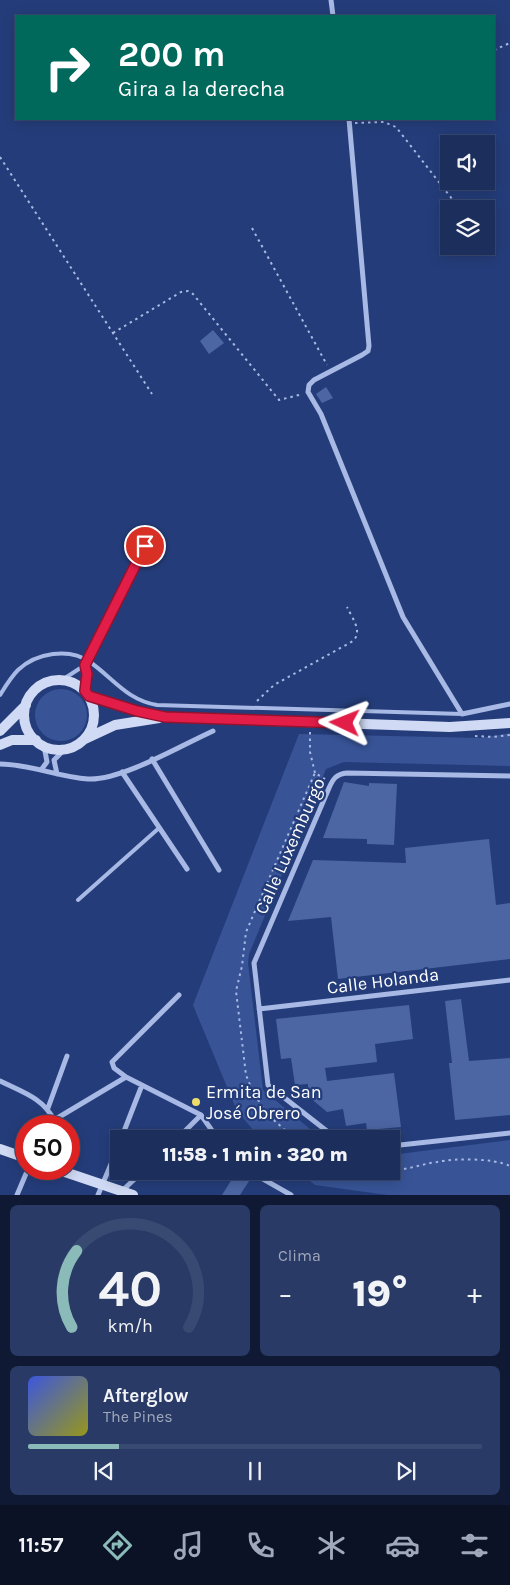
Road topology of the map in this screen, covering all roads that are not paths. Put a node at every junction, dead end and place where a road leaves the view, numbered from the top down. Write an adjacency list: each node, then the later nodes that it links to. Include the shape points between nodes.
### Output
1 (331, 0): 2 (street)
2 (333, 15)
3 (350, 122): 11 (street, via 370,337 368,351 309,385 308,392 321,414 403,616)
4 (154, 529): 5 (lane)
5 (87, 663): 6 (lane); 7 (lane); 8 (lane, via 65,653 50,654 18,670); 11 (lane, via 126,694 146,703)
6 (62, 680): 7 (main road, via 78,685); 10 (main road, via 48,681 37,688)
7 (87, 693): 12 (main road); 16 (main road, via 94,719)
8 (0, 695)
9 (510, 704): 11 (street)
10 (26, 705): 14 (main road); 17 (main road, via 27,728)
11 (462, 714)
12 (165, 717): 13 (main road, via 311,726); 16 (main road, via 116,725)
13 (510, 723)
14 (0, 731)
15 (213, 731): 20 (street)
16 (84, 740): 19 (main road)
17 (40, 743): 18 (main road, via 12,740); 19 (main road); 22 (street, via 47,762)
18 (0, 745)
19 (65, 749): 24 (street, via 54,760)
20 (152, 759): 23 (street); 28 (street)
21 (0, 764): 22 (street)
22 (41, 770): 24 (street)
23 (122, 772): 24 (street, via 88,779); 26 (street)
24 (57, 774)
25 (510, 776): 32 (street, Calle Luxemburgo, via 347,772 334,777 254,963)
26 (159, 828): 27 (street); 29 (lane)
27 (187, 869)
28 (219, 870)
29 (78, 900)
30 (510, 980): 32 (street, Calle Holanda)
31 (179, 994): 34 (street, via 112,1062 114,1068)
32 (260, 1009): 44 (street, Calle Luxemburgo, via 268,1085)
33 (67, 1056): 37 (street)
34 (126, 1077): 36 (street); 39 (street)
35 (0, 1082): 37 (street, via 38,1099)
36 (142, 1085): 40 (street); 41 (street)
37 (48, 1108): 38 (street)
38 (52, 1115)
39 (62, 1115)
40 (201, 1116): 42 (street); 43 (street)
41 (124, 1130)
42 (186, 1130)
43 (211, 1130)
44 (326, 1130)
45 (510, 1133): 46 (street)
46 (400, 1145)
47 (0, 1149): 48 (main road)
48 (15, 1155)
49 (110, 1168): 54 (street)
50 (80, 1177): 54 (main road)
51 (23, 1180): 57 (street)
52 (134, 1180): 55 (street)
53 (261, 1180): 56 (street)
54 (103, 1185): 55 (main road); 58 (street)
55 (122, 1191): 59 (main road)
56 (278, 1192): 60 (street)
57 (17, 1195)
58 (98, 1195)
59 (133, 1195)
60 (291, 1195)

